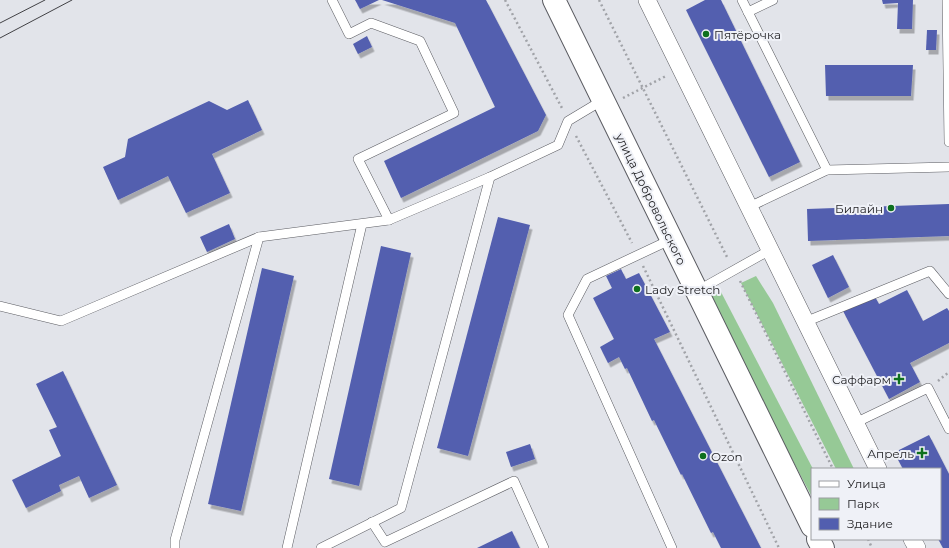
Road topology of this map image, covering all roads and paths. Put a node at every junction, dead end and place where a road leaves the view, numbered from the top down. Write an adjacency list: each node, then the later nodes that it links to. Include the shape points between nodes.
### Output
1 (332, 0): 21 (lane, via 349,34 371,23 420,41 454,113 358,159)
2 (505, 0): 15 (path)
3 (554, 0): 14 (main road, улица Добровольского)
4 (599, 0): 13 (path)
5 (647, 0): 12 (street)
6 (742, 0): 9 (lane)
7 (773, 0): 9 (lane)
8 (947, 0): 10 (lane)
9 (748, 12): 18 (lane)
10 (948, 22): 11 (lane)
11 (948, 65): 16 (lane)
12 (681, 69): 13 (path); 20 (street)
13 (643, 88): 14 (path); 27 (path)
14 (605, 103): 15 (lane); 24 (main road, улица Добровольского)
15 (568, 121): 19 (lane, via 558,146); 26 (path)
16 (949, 142)
17 (949, 166): 18 (lane)
18 (827, 170): 20 (lane)
19 (490, 177): 21 (lane); 36 (lane, via 401,508)
20 (749, 207): 25 (street)
21 (389, 220): 22 (lane)
22 (362, 224): 23 (lane); 39 (lane)
23 (259, 238): 30 (lane, via 61,321); 38 (lane, via 175,540)
24 (672, 240): 26 (lane); 28 (main road, улица Добровольского)
25 (770, 250): 27 (lane); 31 (street)
26 (638, 255): 42 (lane, via 587,279 568,315); 43 (path)
27 (734, 270): 28 (lane); 34 (path)
28 (697, 292): 37 (main road, улица Добровольского)
29 (949, 294): 31 (lane, via 930,270)
30 (0, 306)
31 (806, 322): 32 (street)
32 (855, 422): 33 (lane, via 928,388); 35 (street)
33 (949, 428)
34 (833, 468)
35 (878, 468)
36 (372, 522): 40 (lane); 41 (lane, via 385,542 514,481)
37 (811, 524)
38 (175, 548)
39 (287, 548)
40 (321, 548)
41 (544, 548)
42 (672, 548)
43 (779, 548)

